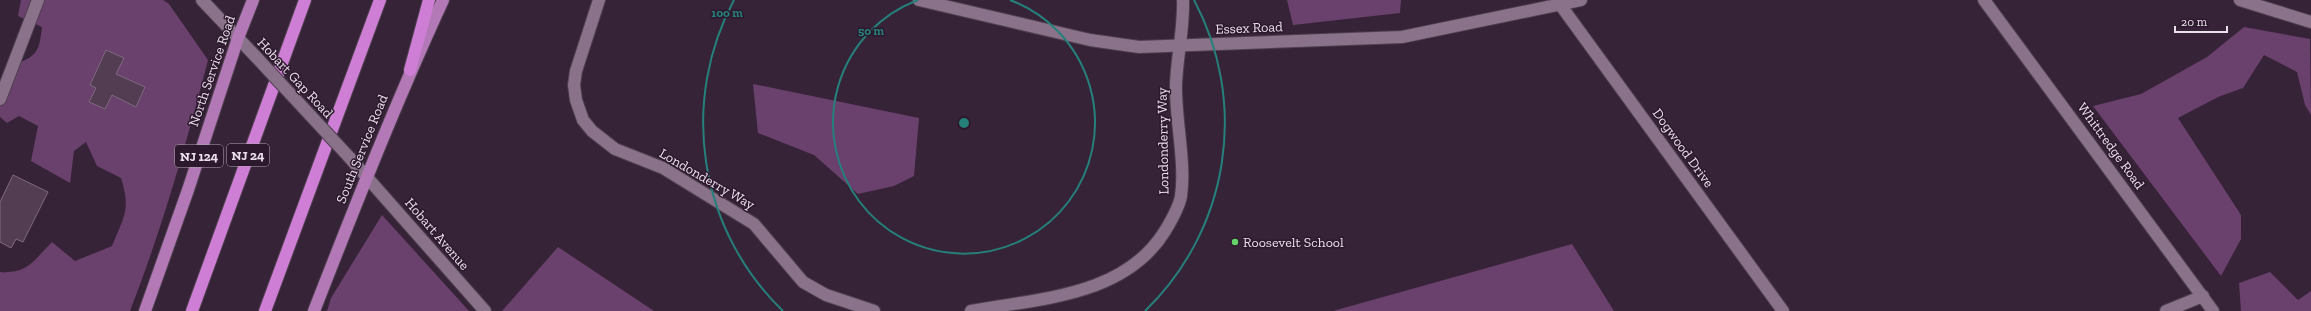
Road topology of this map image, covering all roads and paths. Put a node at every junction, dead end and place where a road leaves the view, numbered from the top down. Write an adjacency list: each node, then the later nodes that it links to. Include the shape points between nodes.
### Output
1 (38, 0): 19 (street)
2 (202, 0): 16 (street, Hobart Gap Road)
3 (252, 0): 16 (main road, North Service Road / NJ 124)
4 (305, 0): 23 (highway, NJ 24)
5 (380, 0): 24 (highway)
6 (430, 0): 18 (highway)
7 (443, 0): 18 (main road, South Service Road)
8 (599, 0): 27 (street, Londonderry Way, via 576,71 574,85 583,120 592,131 615,149 663,168 754,224 803,282 826,295)
9 (919, 0): 17 (street, Essex Road, via 1090,40 1139,47)
10 (1183, 0): 17 (street, Londonderry Way)
11 (1581, 0): 14 (street, Essex Road)
12 (1984, 0): 21 (street, Whittredge Road)
13 (2240, 0): 15 (street)
14 (1558, 3): 17 (street, Essex Road, via 1402,37); 29 (street, Dogwood Drive)
15 (2311, 22)
16 (238, 38): 20 (street, Hobart Gap Road, bridge); 22 (main road, North Service Road / NJ 124)
17 (1180, 46): 28 (street, Londonderry Way, via 1176,85 1181,197 1170,224 1153,247 1132,266 1095,286)
18 (410, 70): 20 (main road, South Service Road)
19 (0, 99)
20 (366, 176): 25 (main road, South Service Road); 26 (street, Hobart Avenue)
21 (2203, 296): 30 (street); 31 (street, Whittredge Road)
22 (145, 311)
23 (192, 311)
24 (265, 311)
25 (314, 311)
26 (485, 311)
27 (874, 311)
28 (971, 311)
29 (1783, 311)
30 (2166, 311)
31 (2214, 311)

